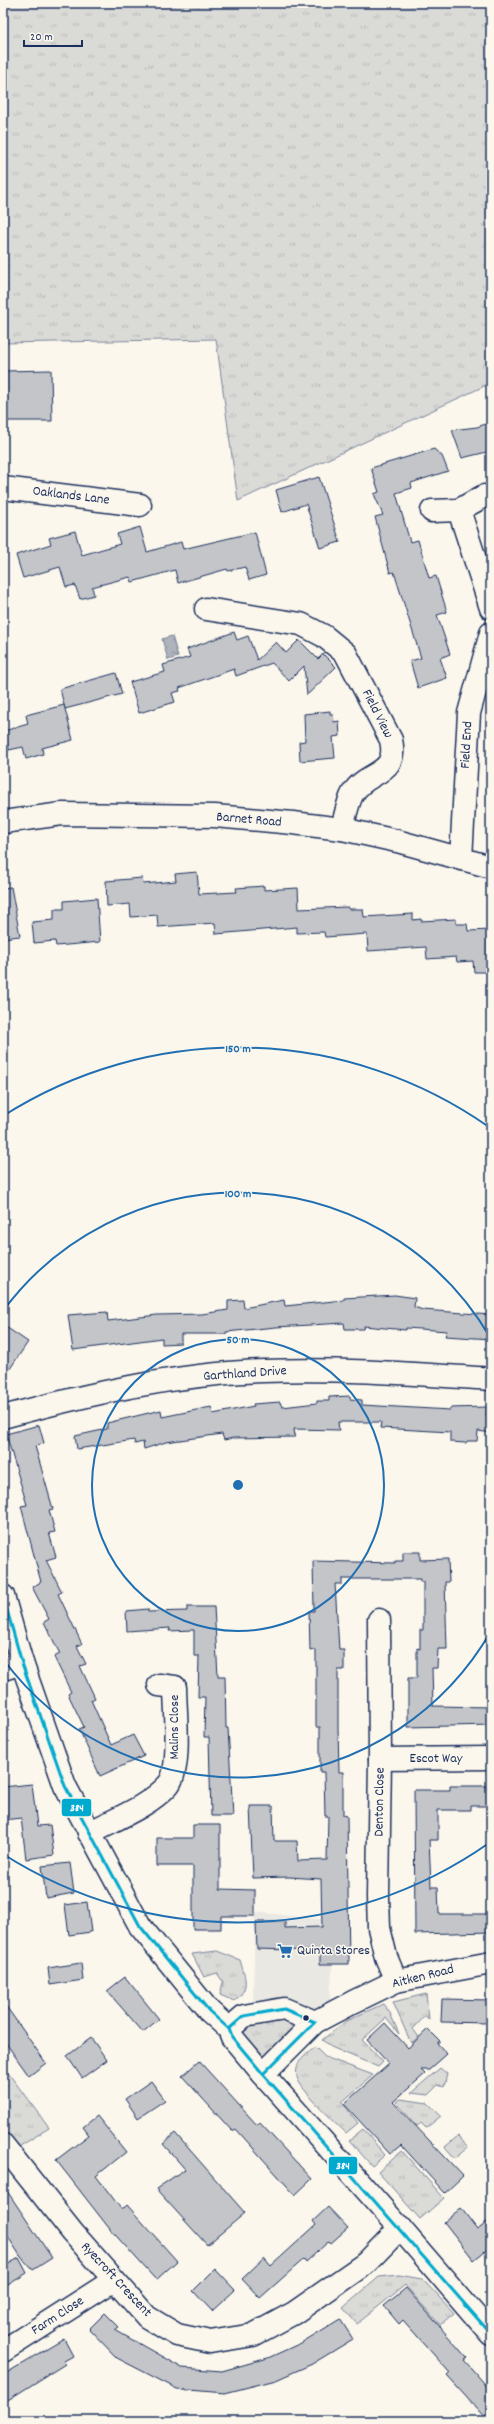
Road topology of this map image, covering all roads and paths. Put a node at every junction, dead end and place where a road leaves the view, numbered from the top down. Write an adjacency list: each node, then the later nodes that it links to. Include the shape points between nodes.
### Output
1 (3, 488): 3 (street, Oaklands Lane)
2 (484, 496): 4 (street)
3 (140, 505)
4 (459, 510): 5 (street); 6 (street)
5 (432, 512)
6 (491, 608)
7 (206, 609): 10 (street, Field View, via 301,624 324,636 346,654 391,740 394,752 391,762 352,794)
8 (491, 633): 11 (street, Field End, via 469,713)
9 (3, 822): 10 (street, Barnet Road, via 62,814 215,816)
10 (342, 829): 11 (street, Barnet Road)
11 (461, 859): 12 (street, Barnet Road)
12 (491, 867)
13 (491, 1379): 14 (street, Garthland Drive, via 374,1372 264,1371 169,1381 88,1394)
14 (3, 1417)
15 (3, 1596): 17 (street)
16 (379, 1620): 20 (street, Denton Close)
17 (13, 1666): 21 (street, via 64,1786)
18 (159, 1685): 21 (street, Malins Close, via 175,1687 176,1766 169,1784 144,1804)
19 (491, 1758): 20 (street, Escot Way)
20 (380, 1759): 23 (street, Denton Close, via 379,1928 386,1957)
21 (89, 1833): 25 (street, via 140,1926 209,2011)
22 (491, 1963): 23 (street, Aitken Road)
23 (396, 1981): 24 (street, Aitken Road)
24 (316, 2022): 25 (street, via 284,2009 244,2016); 26 (street, Aitken Road)
25 (229, 2028): 26 (street, via 232,2037)
26 (263, 2074): 28 (street)
27 (3, 2145): 29 (street, Ryecroft Crescent)
28 (400, 2228): 29 (street, Ryecroft Crescent, via 366,2262 294,2314 253,2335 210,2342 178,2335 147,2316); 30 (street)
29 (114, 2280): 31 (street, Farm Close)
30 (491, 2334)
31 (3, 2351)

